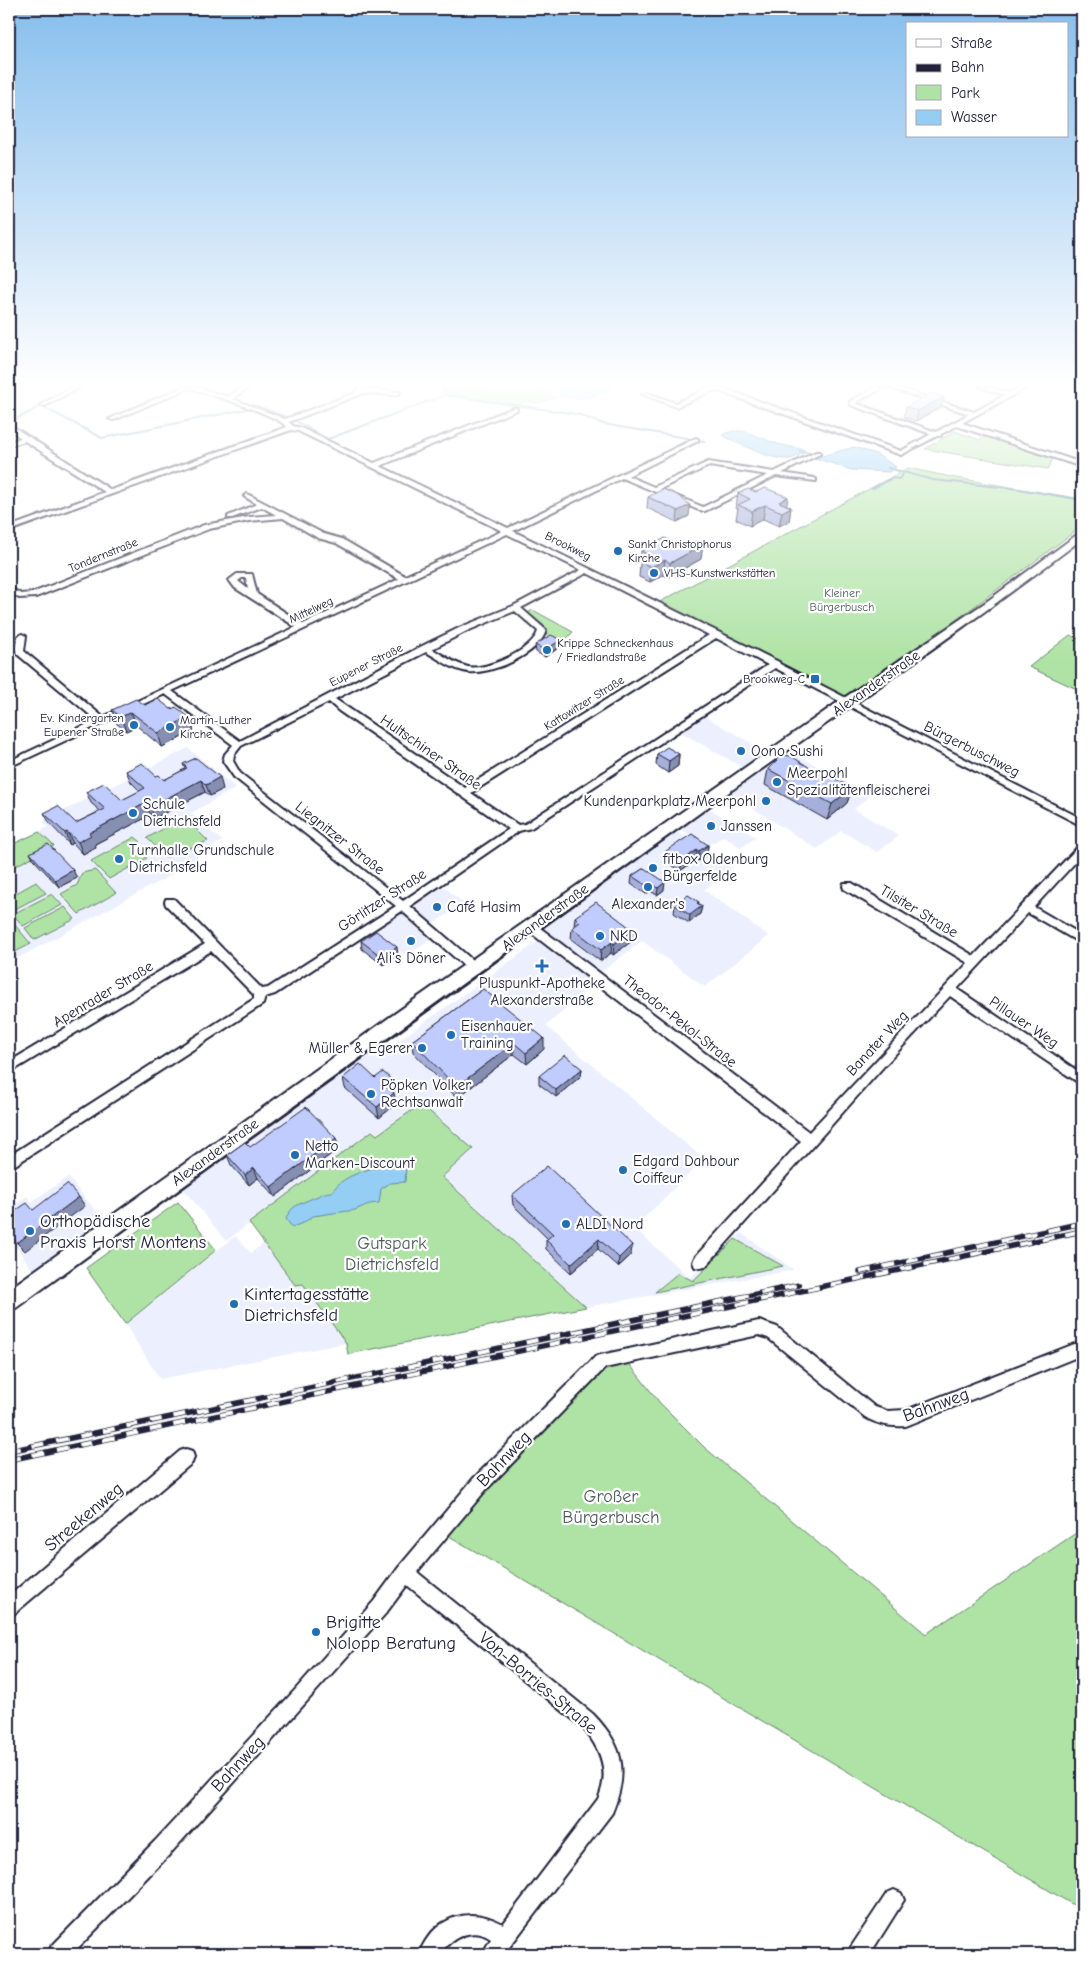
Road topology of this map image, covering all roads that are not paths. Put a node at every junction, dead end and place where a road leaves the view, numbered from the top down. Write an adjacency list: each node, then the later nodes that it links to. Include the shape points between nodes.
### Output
1 (88, 479): 11 (street)
2 (150, 479): 11 (street)
3 (400, 479): 17 (street, Brookweg)
4 (617, 479): 17 (street, Mittelweg)
5 (629, 479): 10 (street)
6 (677, 479): 10 (street)
7 (767, 479): 10 (street, via 703,510)
8 (805, 479): 9 (street)
9 (814, 480)
10 (655, 489)
11 (110, 493): 16 (street)
12 (247, 496): 13 (street)
13 (263, 504): 14 (street); 15 (street, Tondernstraße)
14 (284, 516): 15 (street, Tondernstraße, via 249,518); 20 (street, via 321,536 339,541)
15 (207, 527): 21 (street, Tondernstraße, via 33,595 19,596)
16 (9, 529)
17 (508, 531): 19 (street, Brookweg); 20 (street, Mittelweg)
18 (1082, 535): 31 (main road, Alexanderstraße, via 990,604)
19 (587, 570): 23 (street, Eupener Straße); 25 (street, Brookweg)
20 (404, 579): 24 (street, Mittelweg)
21 (9, 589)
22 (253, 594): 24 (street)
23 (516, 608): 27 (street, Eupener Straße); 27 (street, via 542,630 538,643 516,656 486,668 470,670)
24 (302, 627): 29 (street, Mittelweg)
25 (716, 634): 28 (street, Brookweg); 35 (street, Kattowitzer Straße)
26 (22, 636): 32 (street, via 20,652)
27 (425, 648): 30 (street, Eupener Straße)
28 (776, 664): 31 (street, Brookweg); 37 (street, Görlitzer Straße, via 528,826)
29 (165, 690): 32 (street, Mittelweg); 33 (street)
30 (329, 698): 33 (street, Eupener Straße); 35 (street, Hultschiner Straße)
31 (848, 701): 36 (street, Bürgerbuschweg); 43 (main road, Alexanderstraße)
32 (102, 721): 34 (street, Mittelweg)
33 (238, 744): 41 (street, Liegnitzer Straße, via 228,761 237,775)
34 (9, 764)
35 (464, 793): 37 (street, Hultschiner Straße)
36 (1082, 823)
37 (516, 830): 41 (street, Görlitzer Straße)
38 (1082, 849): 42 (street, Banater Weg)
39 (848, 886): 46 (street, Tilsiter Straße)
40 (170, 902): 45 (street)
41 (403, 906): 47 (street, Liegnitzer Straße); 49 (street, Görlitzer Straße, via 271,991)
42 (1026, 907): 44 (street); 46 (street, Banater Weg)
43 (531, 926): 47 (main road, Alexanderstraße); 52 (street, Theodor-Pekol-Straße)
44 (1082, 940)
45 (212, 945): 49 (street); 50 (street, Apenrader Straße)
46 (976, 962): 48 (street, Banater Weg)
47 (474, 968): 55 (main road, Alexanderstraße)
48 (949, 990): 51 (street, Pillauer Weg); 52 (street, Banater Weg)
49 (260, 994): 53 (street, Görlitzer Straße, via 255,1003)
50 (9, 1068)
51 (1082, 1080)
52 (810, 1141): 54 (street, Banater Weg)
53 (9, 1163)
54 (700, 1262)
55 (9, 1301)
56 (1082, 1348): 58 (street, Bahnweg, via 896,1420 870,1412 772,1332 759,1328 601,1361 479,1485)
57 (186, 1457): 59 (street, Streekenweg)
58 (404, 1573): 61 (street, Von-Borries-Straße, via 587,1720 596,1729 615,1770 611,1796 605,1806); 62 (street, Bahnweg, via 380,1607 301,1696 162,1848)
59 (9, 1608)
60 (894, 1900): 65 (street)
61 (505, 1938): 63 (street, via 485,1925 466,1924 448,1931); 64 (street, Von-Borries-Straße)
62 (58, 1954)
63 (429, 1954)
64 (492, 1954)
65 (858, 1954)

